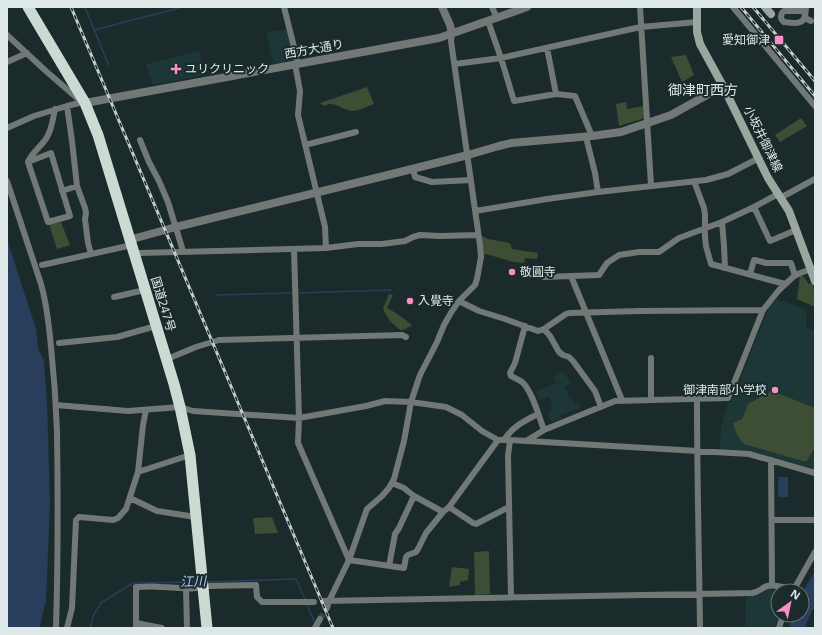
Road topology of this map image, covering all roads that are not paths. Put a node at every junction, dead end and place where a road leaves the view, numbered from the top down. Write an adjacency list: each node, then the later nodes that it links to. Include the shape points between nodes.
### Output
1 (28, 7): 29 (highway, 国道247号)
2 (36, 7): 29 (highway, 国道247号)
3 (284, 7): 25 (street)
4 (442, 7): 19 (street)
5 (492, 7): 13 (street)
6 (527, 7): 13 (street, 西方大通り)
7 (640, 7): 18 (street)
8 (697, 7): 16 (main road, 小坂井御津線)
9 (733, 7): 31 (street)
10 (770, 12): 11 (street, via 779,15); 17 (street)
11 (782, 12): 12 (street); 17 (street)
12 (803, 13): 15 (street); 17 (street)
13 (497, 18): 14 (street, 西方大通り)
14 (488, 21): 19 (street, 西方大通り); 23 (street)
15 (813, 21)
16 (697, 22): 18 (street); 27 (main road, 小坂井御津線, via 700,44)
17 (784, 22)
18 (641, 27): 21 (street); 33 (street)
19 (452, 33): 25 (street, 西方大通り, via 439,38); 26 (street)
20 (7, 35): 22 (street)
21 (547, 48): 23 (street); 28 (street)
22 (27, 53): 24 (street); 29 (street, via 77,98)
23 (501, 58): 26 (street); 28 (street, via 514,101)
24 (7, 62)
25 (296, 64): 29 (street, 西方大通り); 38 (street, via 300,91 298,115)
26 (455, 64): 39 (street)
27 (723, 86): 33 (street, via 672,115); 40 (main road, 小坂井御津線)
28 (556, 94): 36 (street, via 575,96)
29 (93, 102): 30 (street); 60 (highway, 国道247号)
30 (67, 106): 32 (street); 48 (street)
31 (815, 106)
32 (55, 109): 34 (street); 41 (street, via 47,138)
33 (647, 123): 36 (street, via 621,132); 47 (street)
34 (7, 128)
35 (356, 132): 38 (street)
36 (589, 136): 39 (street, via 511,144); 50 (street)
37 (140, 140): 56 (street, via 168,202)
38 (305, 145): 51 (street)
39 (468, 155): 42 (street); 44 (street)
40 (759, 158): 46 (street, via 728,174); 52 (main road, 小坂井御津線)
41 (28, 162): 49 (street, via 51,153); 49 (street, via 48,222 70,216)
42 (413, 169): 44 (street, via 415,177 432,182); 51 (street)
43 (815, 179): 52 (street)
44 (471, 180): 54 (street)
45 (7, 181): 91 (street, via 46,301)
46 (694, 181): 47 (street); 57 (street)
47 (652, 185): 50 (street)
48 (77, 186): 49 (street); 64 (street, via 85,208)
49 (62, 191)
50 (598, 192): 54 (street)
51 (317, 193): 56 (street); 61 (street, via 325,227)
52 (779, 196): 53 (street); 58 (main road, 小坂井御津線, via 789,211)
53 (754, 207): 55 (street); 58 (street, via 770,241)
54 (475, 211): 59 (street)
55 (722, 222): 57 (street); 66 (street)
56 (176, 227): 60 (street); 63 (street)
57 (708, 227): 66 (street, via 706,246 711,264); 69 (street, via 679,238 659,252 619,255 607,263 599,275)
58 (796, 230): 67 (main road, 小坂井御津線)
59 (478, 235): 61 (street, via 420,235 405,241); 76 (street, via 481,257 477,279 475,285)
60 (136, 245): 63 (street); 64 (street); 74 (highway, 国道247号); 85 (highway, 国道247号)
61 (326, 248): 62 (street)
62 (294, 249): 63 (street); 83 (street)
63 (183, 251)
64 (91, 254): 65 (street)
65 (42, 265)
66 (725, 268): 68 (street)
67 (813, 269): 70 (street); 72 (main road, 小坂井御津線)
68 (750, 274): 70 (street, via 755,260 766,263 791,263); 73 (street)
69 (571, 276): 71 (street); 78 (street)
70 (795, 276): 73 (street)
71 (544, 277)
72 (815, 281)
73 (785, 284): 77 (street)
74 (145, 290): 75 (street); 79 (highway, 国道247号)
75 (114, 297)
76 (459, 301): 80 (street, via 479,311); 90 (street, via 420,374)
77 (763, 310): 78 (street); 87 (street, via 728,398)
78 (585, 312): 81 (street, via 566,314); 88 (street)
79 (156, 326): 84 (street, via 117,337); 93 (highway, 国道247号)
80 (525, 326): 81 (street, via 538,331); 95 (street, via 510,376 527,387)
81 (544, 330): 92 (street, via 559,352 573,361 595,391)
82 (406, 337): 83 (street, via 402,335)
83 (297, 338): 85 (street, via 219,340); 96 (street)
84 (59, 343)
85 (172, 356): 93 (highway, 国道247号)
86 (651, 358): 89 (street)
87 (697, 399): 89 (street); 100 (street)
88 (622, 400): 89 (street); 92 (street)
89 (651, 400)
90 (411, 402): 96 (street, via 385,402); 98 (street, via 446,407 462,415 482,431); 105 (street, via 404,441)
91 (56, 405): 94 (street); 129 (street)
92 (601, 407): 97 (street)
93 (183, 408): 94 (street); 96 (street, via 193,411); 101 (highway, 国道247号); 119 (highway, 国道247号, via 195,452)
94 (146, 410): 103 (street)
95 (538, 414): 97 (street); 98 (street, via 519,424)
96 (299, 418): 115 (street, via 298,443)
97 (544, 430): 99 (street)
98 (504, 440): 99 (street); 108 (street); 109 (street, via 508,456)
99 (526, 441): 100 (street)
100 (697, 451): 102 (street, via 749,454); 122 (street)
101 (190, 455): 103 (street); 111 (highway, 国道247号)
102 (771, 460): 104 (street); 112 (street)
103 (138, 472): 107 (street)
104 (815, 473)
105 (392, 483): 106 (street); 115 (street, via 367,509)
106 (414, 496): 110 (street); 116 (street, via 395,534)
107 (130, 498): 111 (street, via 157,511); 130 (street, via 126,509 118,518 113,520 79,517 76,520 72,608)
108 (449, 507): 109 (street, via 476,524); 110 (street)
109 (509, 507): 123 (street)
110 (443, 512): 116 (street, via 426,533 416,552 408,554 404,568)
111 (196, 517): 119 (highway, 国道247号)
112 (772, 520): 113 (street); 117 (street)
113 (815, 520)
114 (815, 552): 118 (street)
115 (349, 560): 116 (street); 124 (street)
116 (389, 566)
117 (772, 583)
118 (797, 583)
119 (205, 584): 121 (street); 125 (street, via 256,585 257,597 262,602); 133 (highway, 国道247号); 134 (highway, 国道247号)
120 (770, 586): 122 (street, via 757,592)
121 (186, 589): 128 (street, via 136,587); 132 (street)
122 (700, 594): 123 (street); 136 (street)
123 (511, 597): 124 (street)
124 (326, 601): 126 (street)
125 (314, 602)
126 (328, 608)
127 (320, 619): 135 (street)
128 (136, 626): 131 (street)
129 (56, 628)
130 (67, 628)
131 (162, 628)
132 (187, 628)
133 (207, 628)
134 (213, 628)
135 (315, 628)
136 (700, 628)

